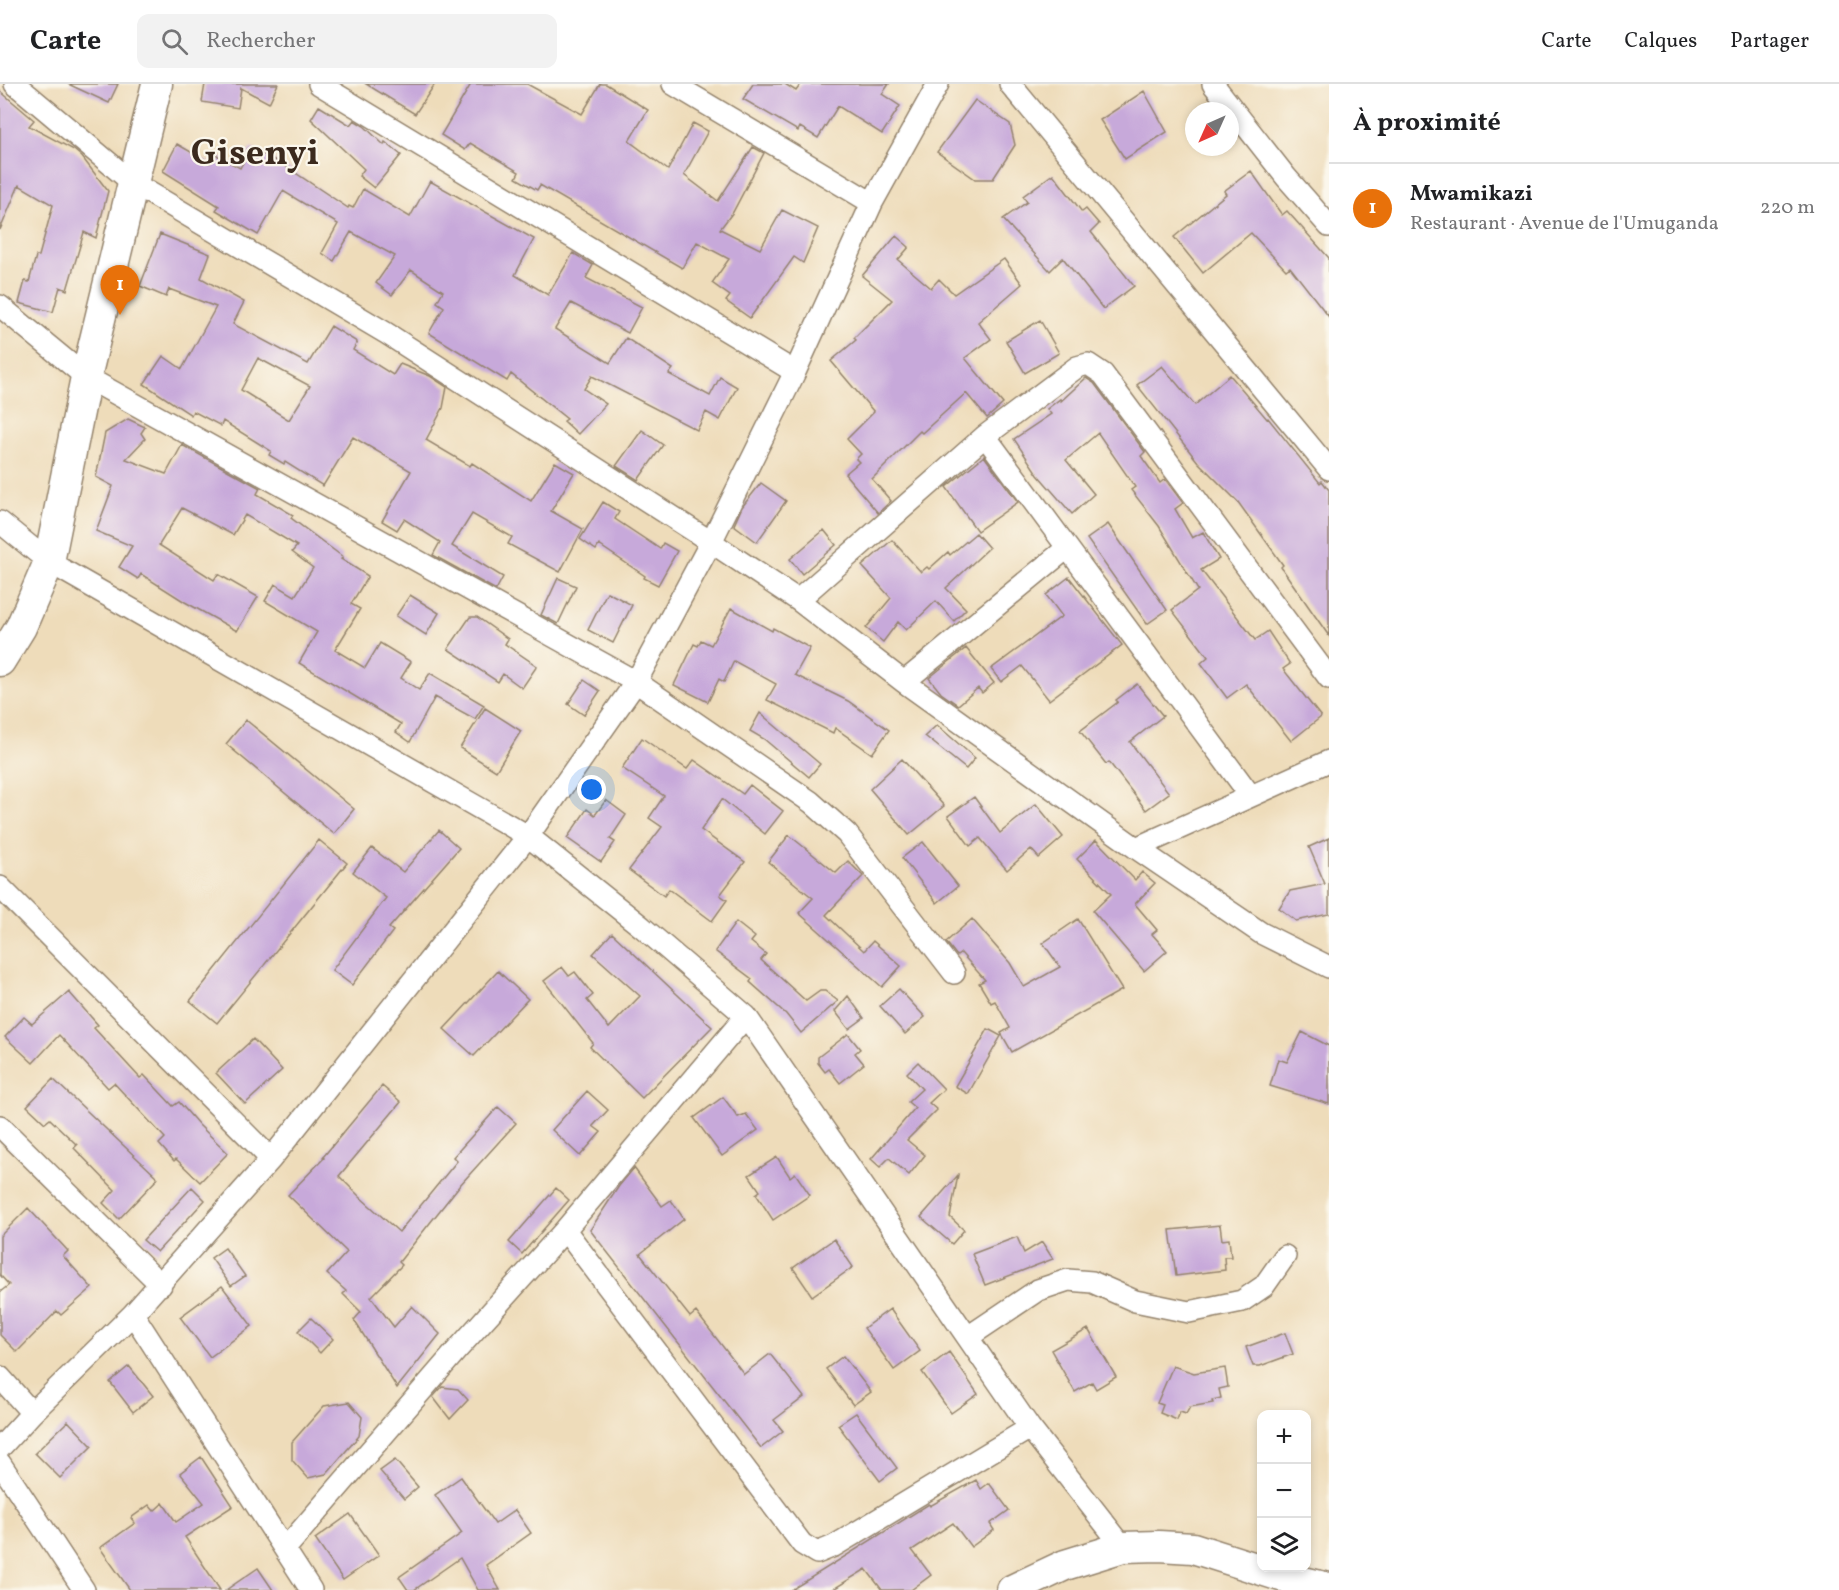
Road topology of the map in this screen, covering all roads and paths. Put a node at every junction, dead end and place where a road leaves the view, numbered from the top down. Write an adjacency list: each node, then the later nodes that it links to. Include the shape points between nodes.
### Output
1 (15, 84): 8 (street)
2 (157, 84): 8 (street)
3 (319, 84): 12 (street)
4 (673, 84): 9 (street)
5 (938, 84): 9 (street)
6 (1010, 84): 15 (street)
7 (1213, 84): 10 (street)
8 (133, 183): 13 (street); 17 (street, via 386,333)
9 (872, 203): 12 (street)
10 (1329, 226)
11 (0, 306): 13 (street)
12 (795, 372): 17 (street)
13 (86, 377): 19 (street); 23 (street)
14 (985, 436): 18 (street); 20 (street); 22 (street, via 1077,367 1088,364 1103,374)
15 (1329, 470)
16 (0, 522): 19 (street)
17 (711, 542): 20 (street); 23 (street)
18 (1067, 548): 24 (street); 26 (street)
19 (49, 562): 21 (street, via 21,627); 27 (street)
20 (798, 600): 24 (street)
21 (0, 661)
22 (1329, 678)
23 (636, 682): 27 (street); 31 (street, via 811,802 847,834)
24 (904, 682): 28 (street)
25 (1329, 761): 26 (street)
26 (1250, 795): 28 (street)
27 (528, 836): 32 (street); 34 (street)
28 (1136, 848): 30 (street, via 1261,933)
29 (0, 887): 34 (street)
30 (1329, 967)
31 (954, 973)
32 (746, 1016): 35 (street); 39 (street)
33 (0, 1126): 37 (street)
34 (271, 1159): 37 (street)
35 (565, 1230): 42 (street, via 801,1544 816,1553 834,1546); 46 (street)
36 (1285, 1256): 39 (street, via 1264,1286 1242,1301 1189,1312 1136,1301 1092,1282 1068,1280 1038,1290)
37 (161, 1285): 38 (street)
38 (133, 1314): 41 (street); 46 (street)
39 (968, 1337): 42 (street)
40 (0, 1377): 41 (street)
41 (32, 1413): 43 (street)
42 (1030, 1428): 45 (street)
43 (0, 1448)
44 (0, 1463): 48 (street)
45 (1123, 1547): 47 (street, via 1193,1548); 50 (street, via 1065,1565)
46 (285, 1549): 49 (street)
47 (1329, 1588)
48 (84, 1590)
49 (311, 1590)
50 (1012, 1590)

